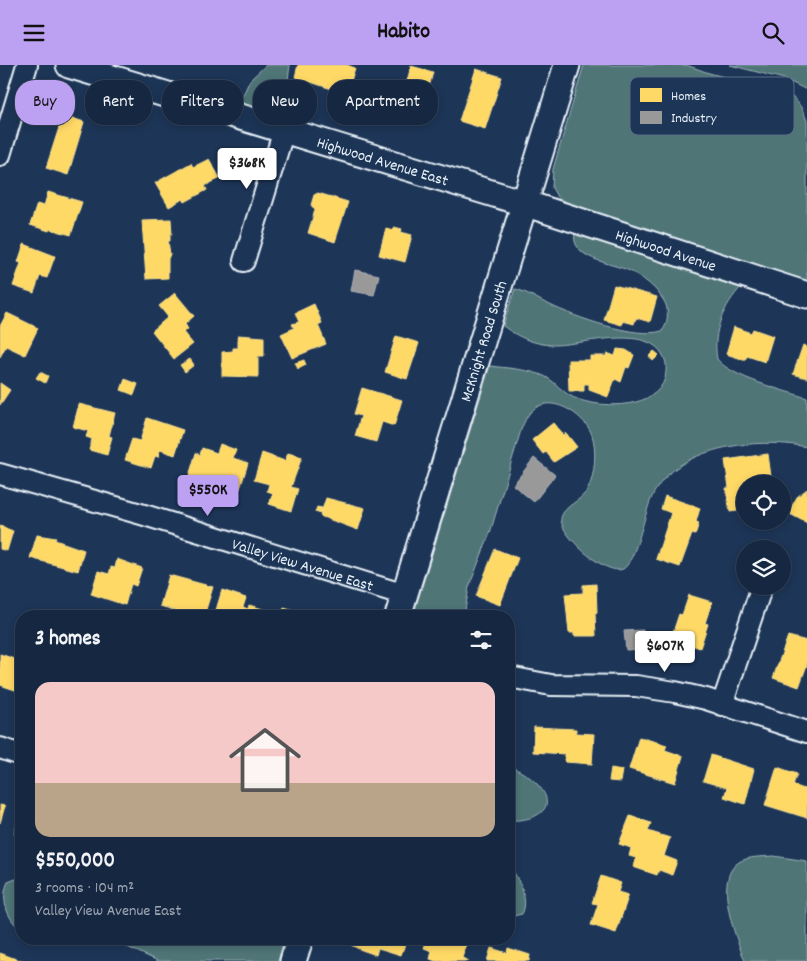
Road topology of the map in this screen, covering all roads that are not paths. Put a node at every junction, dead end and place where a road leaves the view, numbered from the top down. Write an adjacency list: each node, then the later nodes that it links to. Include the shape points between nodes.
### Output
1 (28, 65): 5 (street)
2 (69, 65): 4 (street, Highwood Avenue East)
3 (567, 65): 6 (street, McKnight Road South)
4 (284, 130): 6 (street, Highwood Avenue East); 7 (street)
5 (0, 155)
6 (524, 203): 8 (street, Highwood Avenue); 11 (street, McKnight Road South)
7 (244, 261)
8 (807, 295)
9 (0, 475): 11 (street, Valley View Avenue East, via 150,517)
10 (759, 595): 13 (street)
11 (401, 605)
12 (515, 678): 13 (street, via 552,685 646,687)
13 (722, 705): 14 (street)
14 (807, 732)
15 (0, 748): 16 (street)
16 (15, 753)
17 (298, 945): 18 (street)
18 (293, 961)

